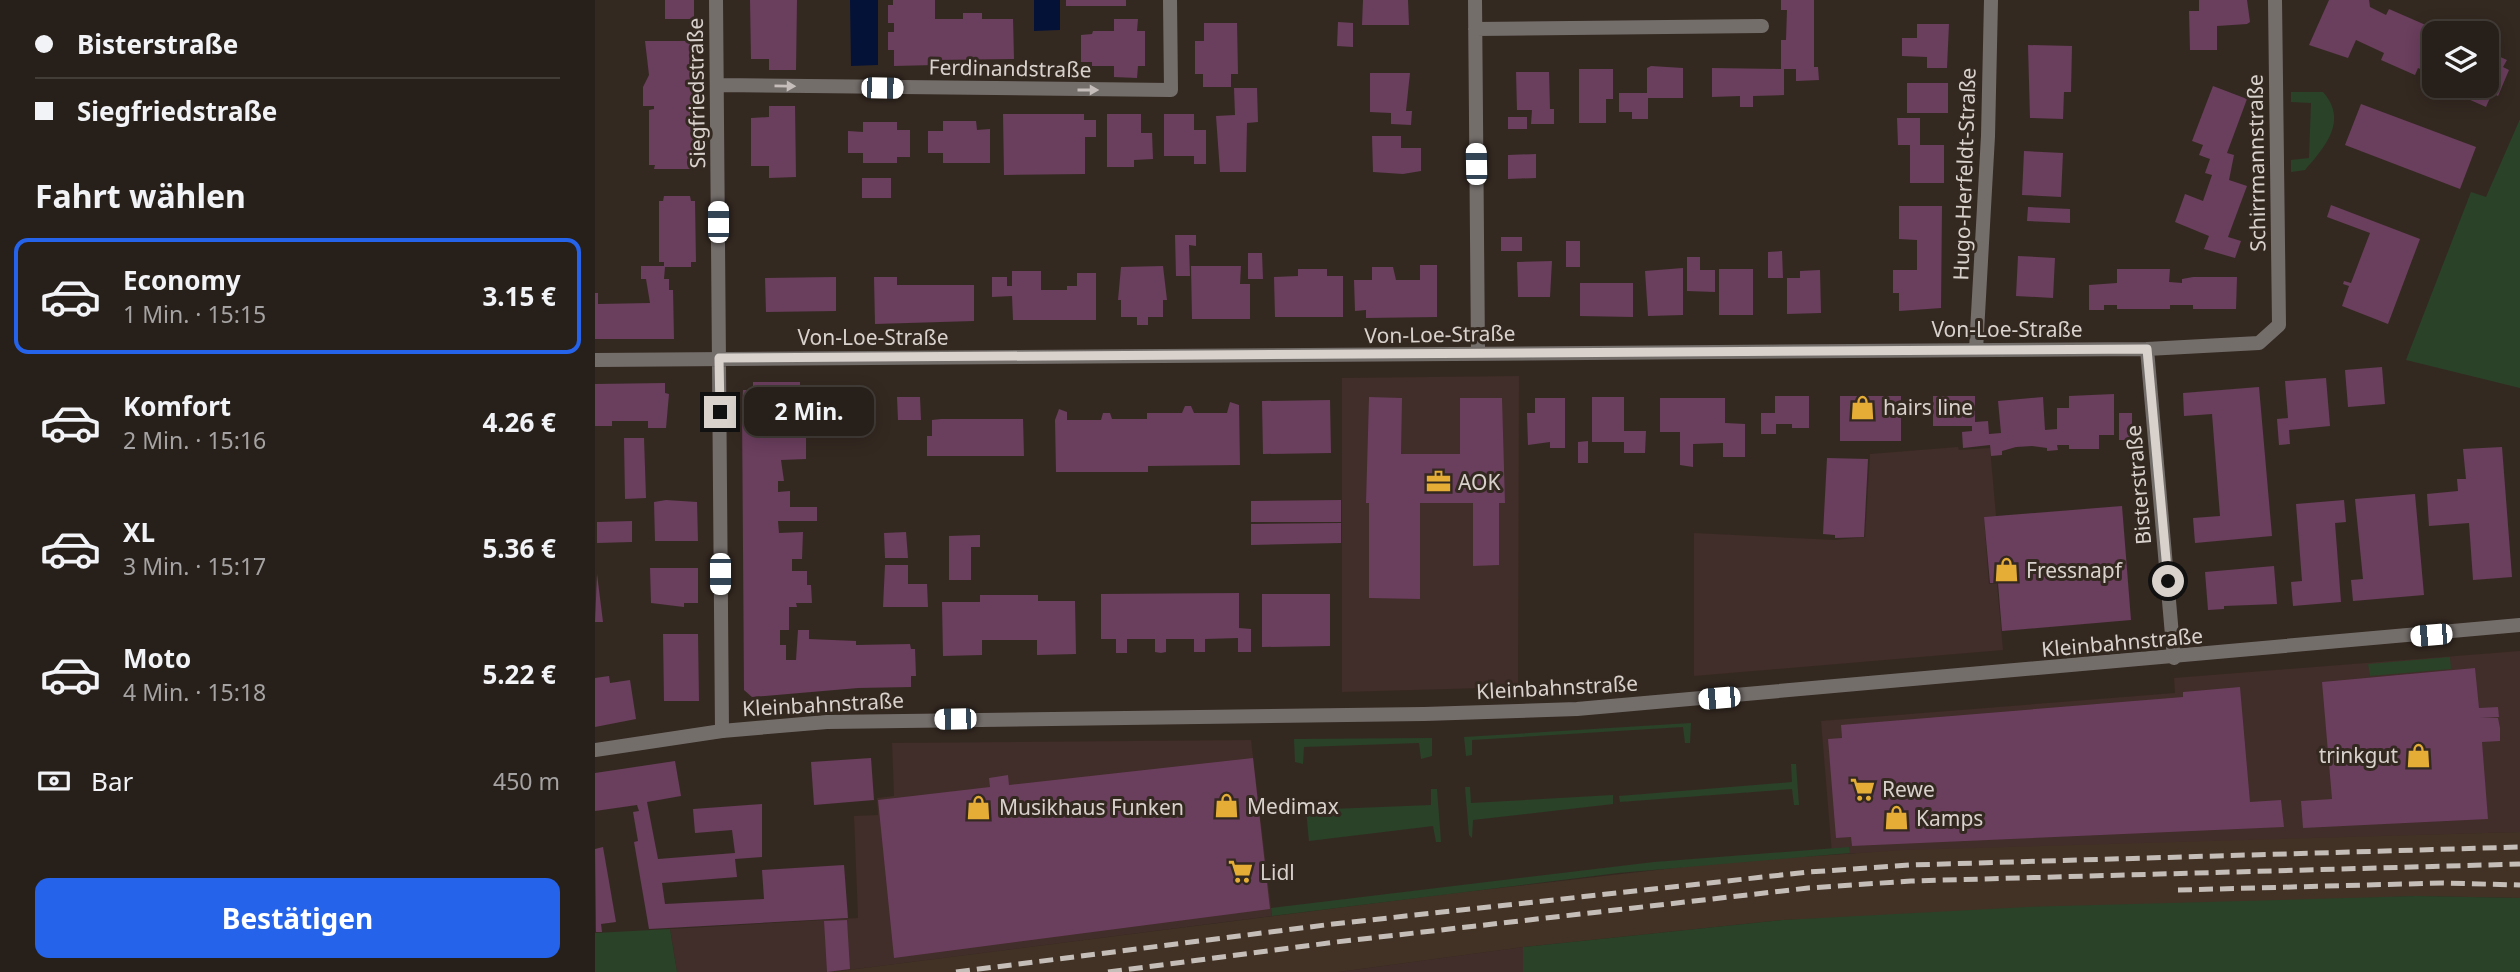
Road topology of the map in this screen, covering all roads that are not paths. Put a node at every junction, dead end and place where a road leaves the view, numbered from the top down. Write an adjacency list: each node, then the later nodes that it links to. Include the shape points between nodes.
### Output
1 (716, 0): 8 (street, Siegfriedstraße)
2 (1170, 0): 8 (street, Ferdinandstraße, one-way to 2, via 1171,90)
3 (1475, 0): 7 (street)
4 (1991, 0): 11 (street, Hugo-Herfeldt-Straße)
5 (2275, 0): 9 (street, Schirrmannstraße)
6 (1762, 26): 7 (street)
7 (1475, 29): 12 (street)
8 (717, 85): 13 (street, Siegfriedstraße)
9 (2279, 325): 10 (street, Von-Loe-Straße, via 2259,343)
10 (2147, 349): 11 (street, Von-Loe-Straße); 16 (street, Bisterstraße)
11 (1976, 351): 12 (street, Von-Loe-Straße)
12 (1478, 354): 13 (street, Von-Loe-Straße)
13 (719, 358): 14 (street, Von-Loe-Straße); 17 (street, Siegfriedstraße)
14 (595, 360)
15 (2520, 625): 16 (street, Kleinbahnstraße)
16 (2174, 658): 17 (street, Kleinbahnstraße, via 1577,709 903,720)
17 (722, 731): 18 (street, Kleinbahnstraße)
18 (595, 750)

